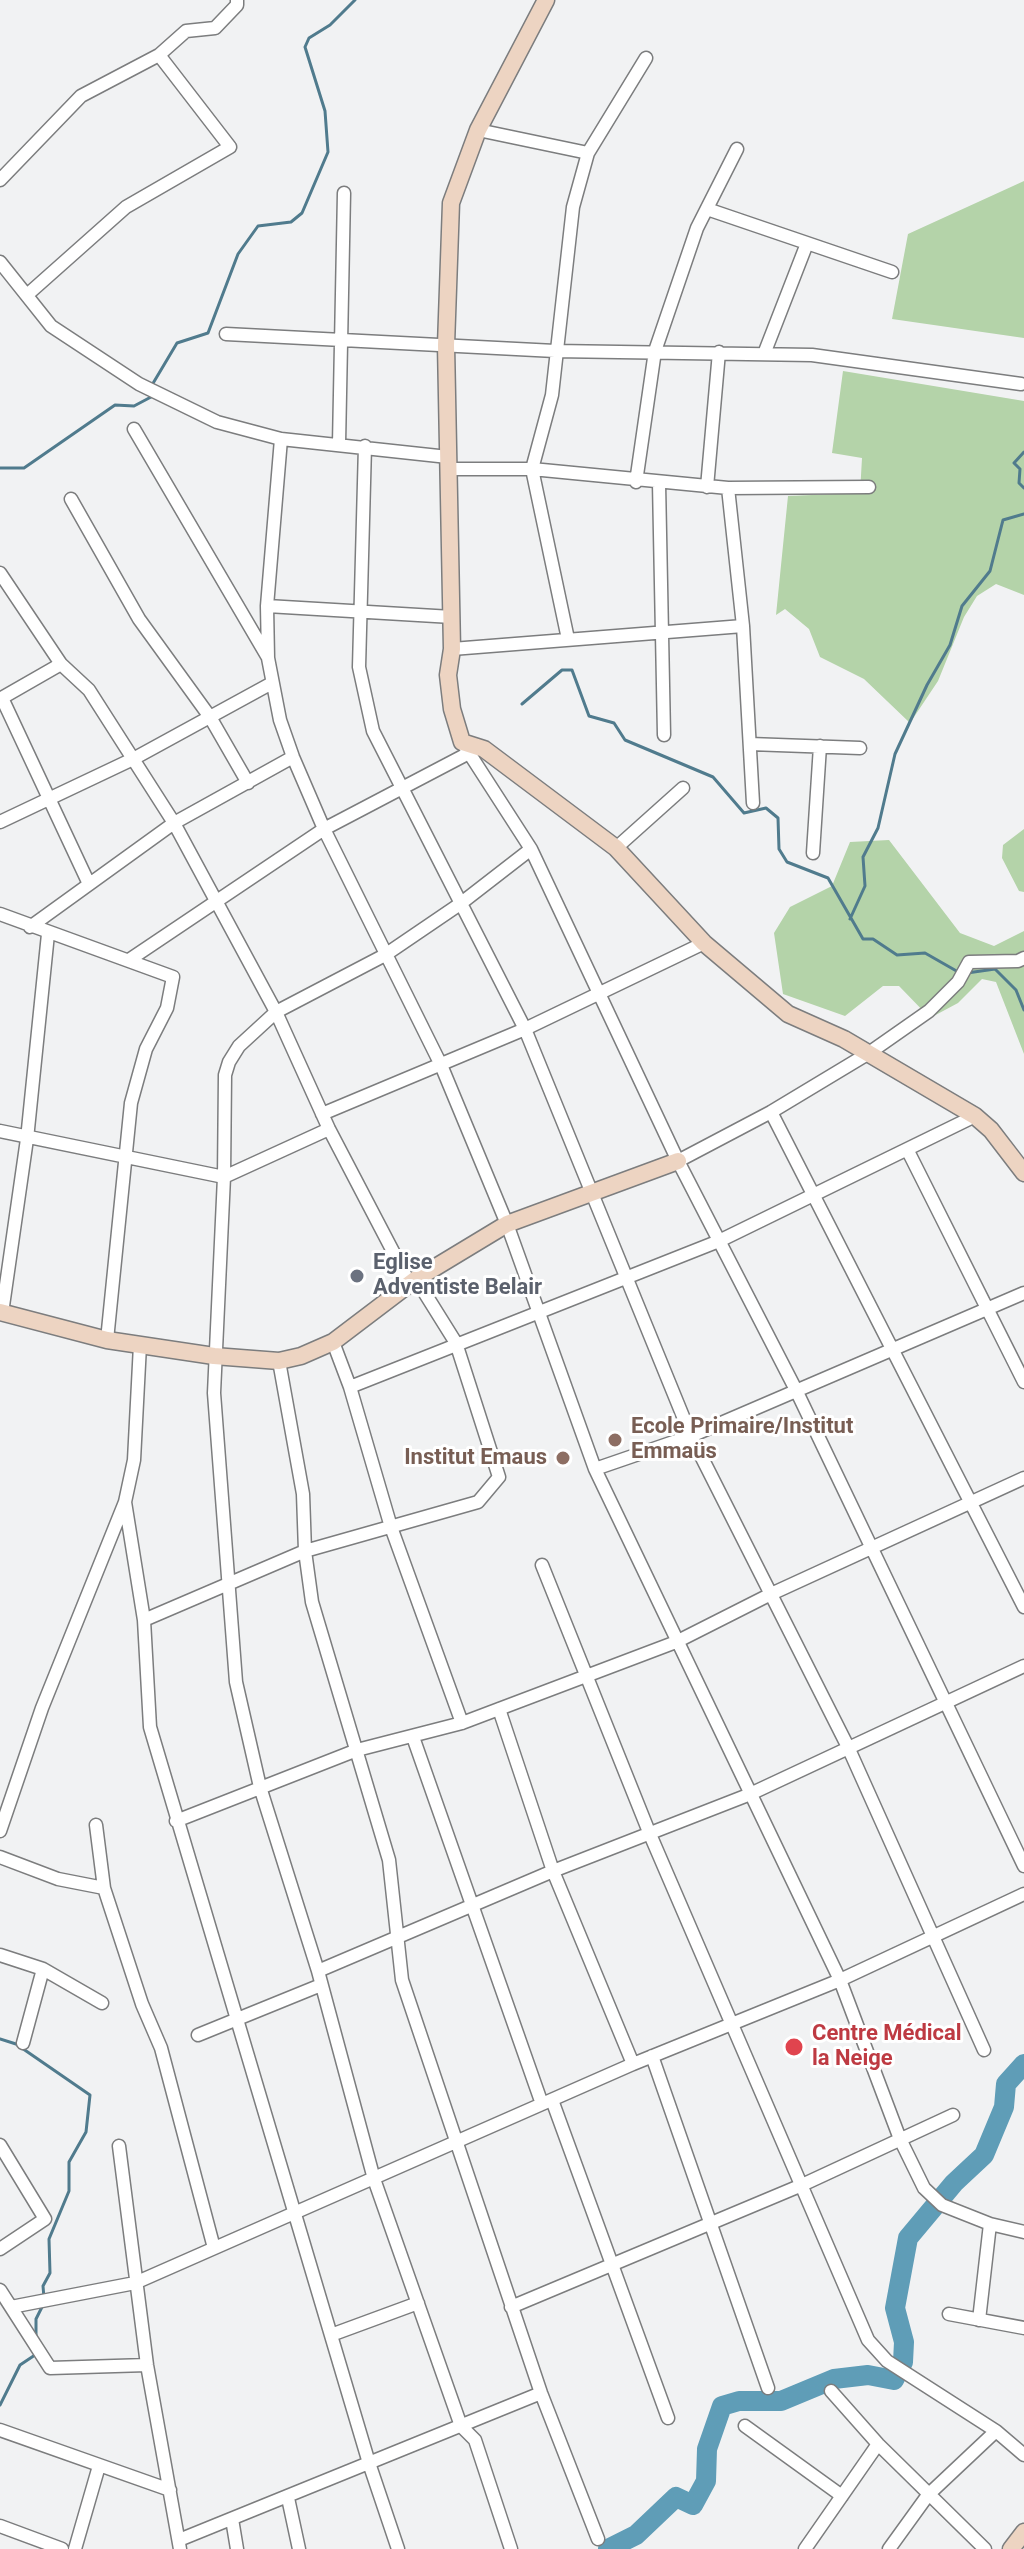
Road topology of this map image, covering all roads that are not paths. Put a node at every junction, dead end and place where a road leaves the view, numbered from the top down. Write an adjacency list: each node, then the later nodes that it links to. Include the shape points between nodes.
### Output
1 (237, 0): 3 (street, via 215,28 186,31)
2 (546, 0): 5 (street)
3 (159, 55): 8 (street, via 81,96); 14 (street, via 230,147 126,207)
4 (646, 58): 7 (street)
5 (478, 130): 7 (street); 17 (street, via 451,203)
6 (737, 149): 10 (street)
7 (588, 153): 18 (street, via 573,207)
8 (0, 180)
9 (344, 193): 16 (street)
10 (707, 209): 11 (street); 19 (street)
11 (806, 246): 13 (street); 21 (street)
12 (0, 262): 14 (street)
13 (892, 272)
14 (27, 295): 24 (street, via 51,326 139,384 217,422)
15 (226, 334): 16 (street)
16 (341, 340): 17 (street); 25 (street)
17 (446, 345): 18 (street); 27 (street)
18 (555, 351): 19 (street); 28 (street, via 552,395)
19 (655, 351): 20 (street); 29 (street)
20 (719, 352): 21 (street); 31 (street)
21 (764, 354): 22 (street, via 812,355)
22 (1021, 384)
23 (134, 429): 43 (street)
24 (281, 439): 25 (street); 36 (street)
25 (339, 444): 26 (street)
26 (365, 446): 27 (street); 37 (street)
27 (448, 463): 28 (street); 38 (street)
28 (532, 469): 29 (street); 41 (street)
29 (636, 482): 30 (street)
30 (659, 483): 31 (street); 40 (street)
31 (707, 487): 33 (street)
32 (869, 487): 33 (street)
33 (728, 488): 39 (street)
34 (71, 499): 47 (street, via 139,619)
35 (0, 573): 44 (street)
36 (267, 606): 37 (street); 43 (street)
37 (358, 612): 38 (street); 57 (street, via 359,667 373,731)
38 (452, 617): 42 (street)
39 (743, 626): 40 (street); 49 (street)
40 (663, 632): 41 (street); 48 (street)
41 (568, 639): 42 (street)
42 (452, 649): 51 (street, via 452,709)
43 (268, 658): 45 (street)
44 (61, 664): 46 (street); 54 (street, via 89,690)
45 (272, 683): 47 (street); 53 (street)
46 (1, 698): 58 (street)
47 (210, 717): 54 (street); 55 (street)
48 (664, 735)
49 (750, 744): 50 (street); 59 (street)
50 (820, 746): 52 (street); 65 (street)
51 (465, 748): 57 (street); 63 (street, via 484,749); 64 (street)
52 (860, 748)
53 (293, 757): 55 (street); 62 (street)
54 (133, 759): 58 (street); 61 (street)
55 (248, 783): 61 (street)
56 (683, 788): 63 (street)
57 (401, 791): 62 (street); 68 (street)
58 (49, 799): 60 (street); 66 (street)
59 (753, 803)
60 (0, 822)
61 (174, 823): 66 (street); 67 (street)
62 (324, 829): 67 (street); 73 (street)
63 (616, 848): 72 (street)
64 (531, 849): 68 (street); 76 (street)
65 (813, 853)
66 (89, 884): 70 (street)
67 (216, 901): 75 (street); 77 (street)
68 (460, 904): 73 (street); 78 (street)
69 (0, 914): 70 (street)
70 (30, 927): 71 (street)
71 (48, 934): 75 (street); 86 (street)
72 (704, 943): 76 (street); 79 (street, via 788,1014)
73 (385, 955): 77 (street); 80 (street)
74 (1024, 958): 79 (street, via 969,962 958,982 929,1011)
75 (129, 960): 88 (street, via 173,977 167,1008 146,1049 131,1103)
76 (602, 993): 78 (street); 89 (street)
77 (276, 1012): 82 (street); 91 (street, via 229,1062)
78 (525, 1029): 80 (street); 92 (street)
79 (869, 1053): 81 (street); 83 (street)
80 (441, 1065): 82 (street); 94 (street)
81 (771, 1112): 89 (street); 93 (street)
82 (322, 1114): 84 (street)
83 (975, 1116): 87 (street); 90 (street)
84 (329, 1129): 91 (street); 97 (street)
85 (0, 1131): 86 (street)
86 (27, 1139): 88 (street); 100 (street)
87 (908, 1151): 93 (street); 99 (street)
88 (126, 1155): 91 (street); 102 (street)
89 (678, 1161): 92 (street); 95 (street)
90 (1024, 1173)
91 (224, 1177): 107 (street)
92 (592, 1191): 94 (street); 96 (street)
93 (812, 1193): 95 (street); 106 (street)
94 (507, 1224): 97 (street); 101 (street)
95 (719, 1241): 96 (street); 111 (street)
96 (627, 1279): 101 (street); 112 (street)
97 (413, 1282): 103 (street); 104 (street)
98 (1024, 1293): 99 (street)
99 (987, 1309): 106 (street); 109 (street)
100 (1, 1312): 102 (street)
101 (539, 1313): 104 (street); 113 (street)
102 (107, 1340): 105 (street)
103 (333, 1342): 108 (street); 110 (street)
104 (456, 1343): 110 (street); 117 (street, via 499,1477 478,1502)
105 (140, 1345): 107 (street); 115 (street, via 134,1460)
106 (892, 1348): 111 (street); 116 (street)
107 (214, 1356): 108 (street); 121 (street)
108 (279, 1361): 119 (street, via 303,1494)
109 (1024, 1382)
110 (350, 1387): 117 (street)
111 (796, 1390): 112 (street); 118 (street)
112 (691, 1436): 113 (street); 122 (street)
113 (595, 1469): 125 (street)
114 (1024, 1478): 116 (street)
115 (125, 1502): 124 (street); 138 (street, via 42,1708)
116 (971, 1502): 118 (street); 123 (street)
117 (391, 1527): 119 (street); 130 (street)
118 (872, 1549): 122 (street); 128 (street)
119 (305, 1551): 121 (street); 133 (street, via 312,1602)
120 (542, 1565): 127 (street)
121 (227, 1584): 124 (street); 134 (street, via 236,1682)
122 (771, 1594): 125 (street); 132 (street)
123 (1024, 1607)
124 (144, 1620): 136 (street, via 150,1727)
125 (676, 1642): 127 (street); 135 (street)
126 (1024, 1666): 128 (street)
127 (588, 1678): 129 (street); 139 (street)
128 (947, 1700): 132 (street); 141 (street)
129 (499, 1709): 130 (street); 142 (street)
130 (462, 1723): 131 (street)
131 (413, 1737): 133 (street); 145 (street)
132 (848, 1747): 135 (street); 147 (street)
133 (357, 1750): 134 (street); 146 (street, via 389,1860)
134 (260, 1787): 136 (street); 150 (street)
135 (748, 1795): 139 (street); 151 (street)
136 (176, 1821): 154 (street)
137 (96, 1825): 143 (street)
138 (0, 1831)
139 (649, 1832): 142 (street); 155 (street)
140 (0, 1857): 143 (street, via 58,1879)
141 (1024, 1866)
142 (553, 1871): 145 (street); 160 (street)
143 (104, 1888): 173 (street, via 161,2048)
144 (1024, 1894): 147 (street)
145 (473, 1904): 146 (street); 161 (street)
146 (396, 1936): 150 (street); 164 (street, via 402,1980)
147 (931, 1938): 151 (street); 158 (street)
148 (0, 1955): 149 (street)
149 (43, 1969): 153 (street); 157 (street)
150 (318, 1971): 152 (street)
151 (840, 1980): 155 (street); 163 (street)
152 (321, 1985): 154 (street); 167 (street)
153 (102, 2003)
154 (237, 2019): 156 (street); 169 (street)
155 (733, 2021): 159 (street); 168 (street)
156 (198, 2035)
157 (23, 2043)
158 (984, 2050)
159 (652, 2056): 160 (street); 170 (street)
160 (633, 2064): 161 (street)
161 (547, 2102): 164 (street); 175 (street)
162 (953, 2115): 163 (street)
163 (900, 2139): 168 (street); 171 (street, via 937,2202)
164 (458, 2143): 167 (street); 180 (street)
165 (0, 2145): 174 (street, via 45,2219)
166 (119, 2146): 176 (street)
167 (374, 2179): 169 (street); 178 (street)
168 (802, 2185): 170 (street); 193 (street, via 868,2340 887,2361)
169 (297, 2212): 173 (street); 184 (street)
170 (710, 2224): 175 (street); 186 (street)
171 (990, 2224): 172 (street); 182 (street)
172 (1024, 2232)
173 (214, 2248): 176 (street)
174 (0, 2249)
175 (614, 2264): 180 (street); 189 (street)
176 (135, 2283): 179 (street); 185 (street)
177 (0, 2290): 179 (street)
178 (418, 2303): 184 (street); 190 (street)
179 (11, 2307): 185 (street, via 50,2368)
180 (511, 2307): 188 (street)
181 (949, 2314): 182 (street)
182 (979, 2320): 183 (street)
183 (1024, 2328)
184 (331, 2335): 196 (street)
185 (147, 2365): 198 (street)
186 (768, 2388)
187 (831, 2391): 194 (street)
188 (541, 2393): 190 (street); 205 (street)
189 (668, 2418)
190 (461, 2426): 196 (street); 212 (street, via 475,2440)
191 (745, 2426): 200 (street)
192 (0, 2430): 197 (street)
193 (996, 2431): 195 (street); 199 (street)
194 (878, 2444): 199 (street); 200 (street)
195 (1024, 2455)
196 (369, 2463): 201 (street); 211 (street)
197 (99, 2466): 198 (street); 208 (street)
198 (170, 2490): 206 (street)
199 (928, 2495): 214 (street); 215 (street)
200 (842, 2496): 213 (street)
201 (288, 2498): 202 (street); 210 (street)
202 (232, 2519): 206 (street); 209 (street)
203 (0, 2526): 207 (street)
204 (1024, 2532): 216 (street)
205 (598, 2539)
206 (179, 2544)
207 (62, 2549)
208 (75, 2549)
209 (237, 2549)
210 (299, 2549)
211 (398, 2549)
212 (511, 2549)
213 (805, 2549)
214 (889, 2549)
215 (985, 2549)
216 (1011, 2549)

